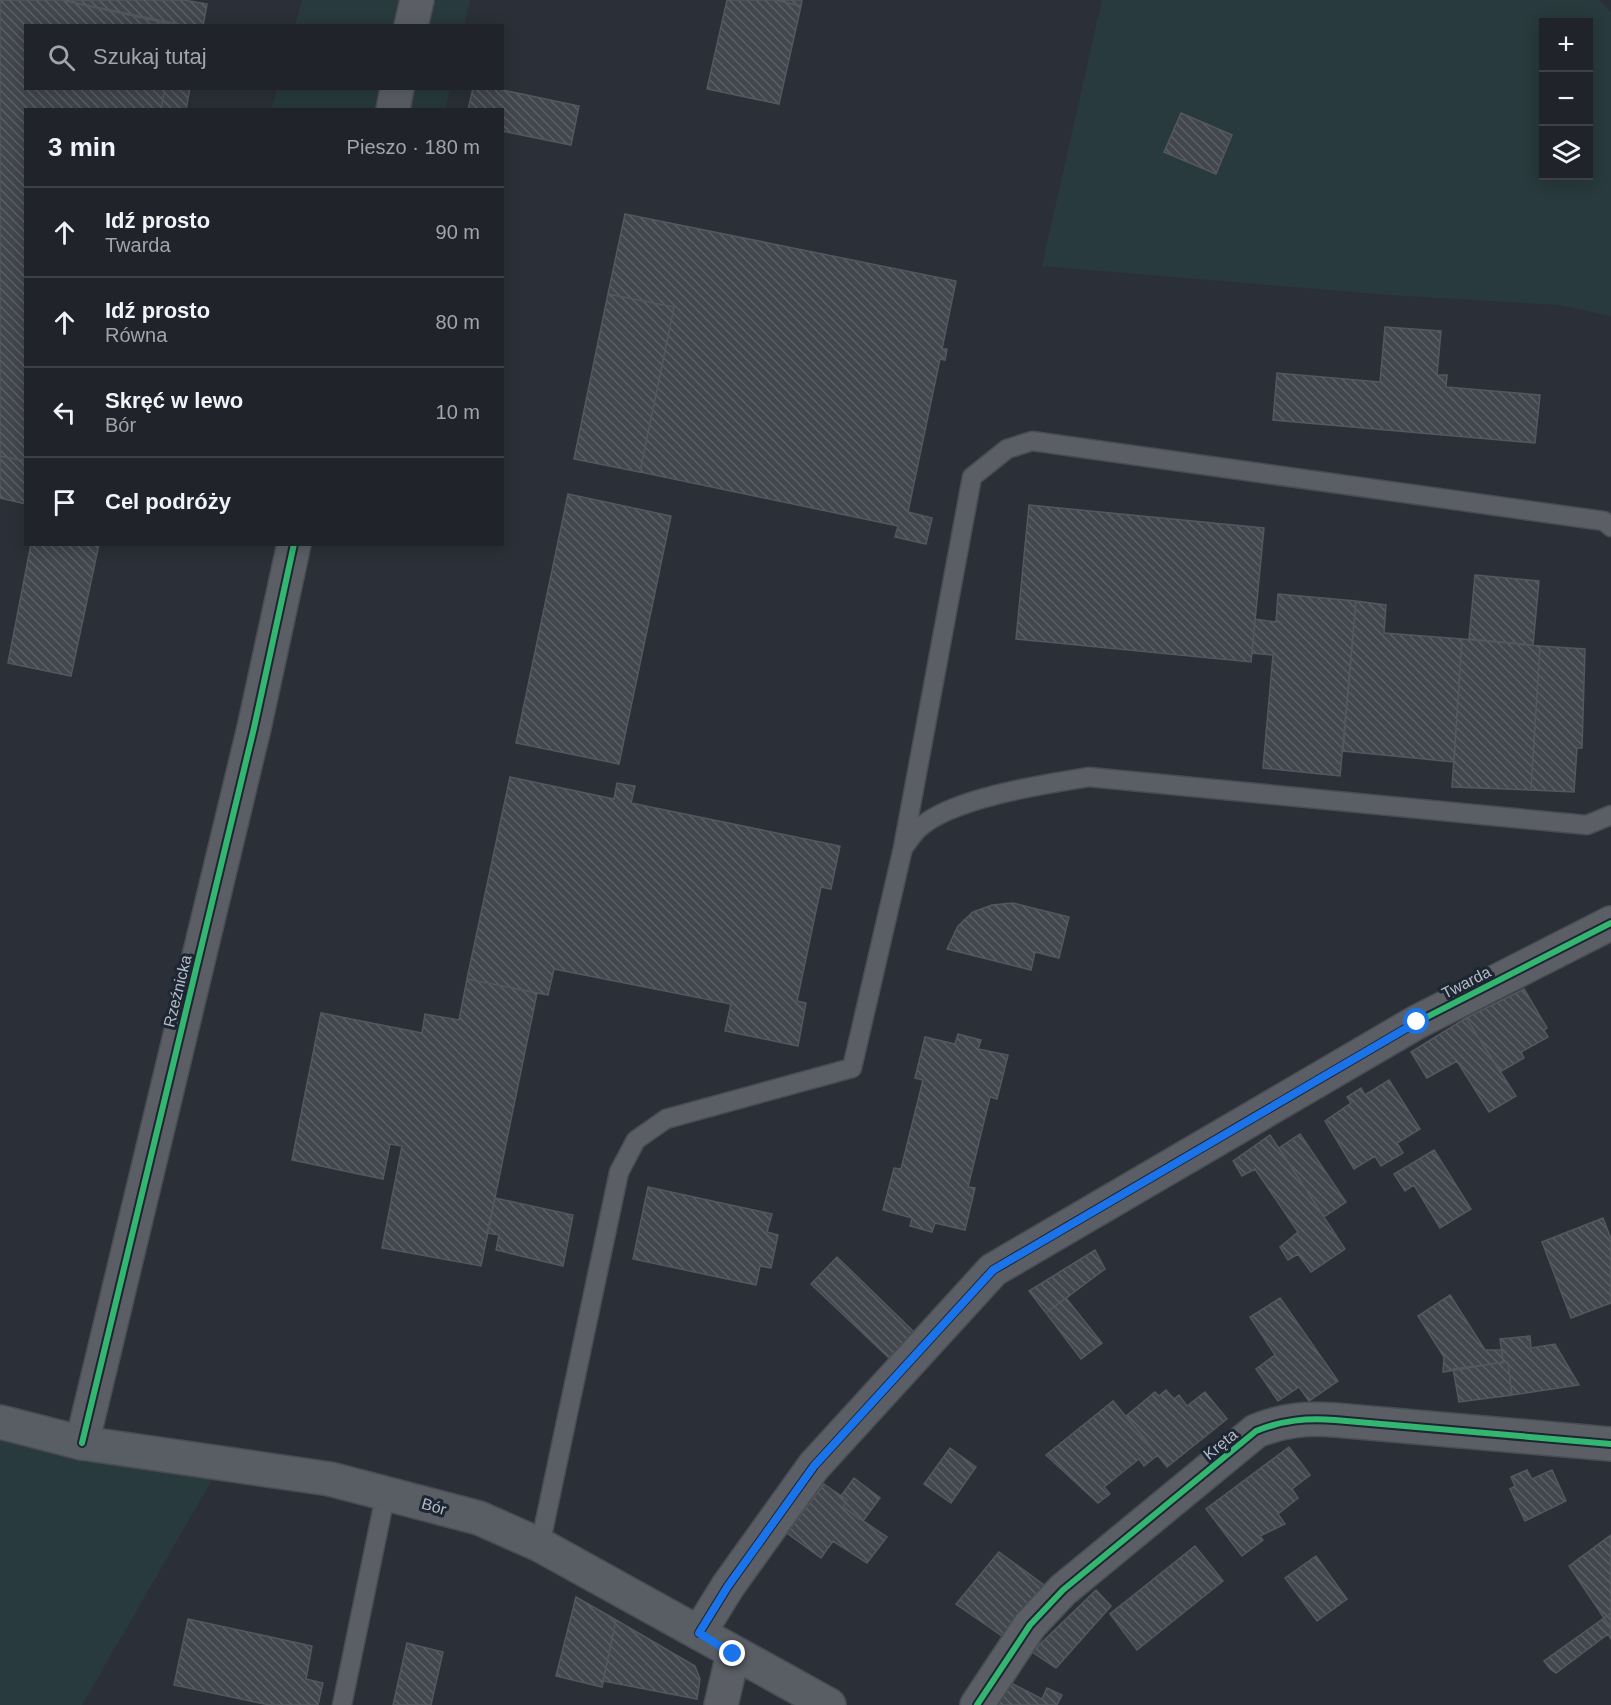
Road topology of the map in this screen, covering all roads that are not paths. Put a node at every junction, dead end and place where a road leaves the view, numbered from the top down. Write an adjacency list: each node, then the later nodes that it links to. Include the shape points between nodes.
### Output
1 (417, 0): 2 (street)
2 (411, 24)
3 (398, 90): 4 (street)
4 (393, 108)
5 (1611, 527): 8 (lane, via 1604,521 1032,441 1007,449 972,477)
6 (294, 546): 11 (street, Rzeźnicka, via 254,728)
7 (1611, 815): 8 (lane, via 1587,825 1089,777 1013,789 943,813 918,828)
8 (903, 848): 14 (lane, via 852,1068 666,1119 636,1140 619,1172)
9 (1611, 923): 15 (street, Twarda, via 1417,1022 993,1270 814,1466)
10 (0, 1422): 11 (street, Bór)
11 (82, 1443): 13 (street, Bór, via 330,1479)
12 (1611, 1444): 20 (street, Kręta, via 1309,1419 1279,1422 1256,1431 1063,1590 1030,1625)
13 (386, 1492): 14 (street, Bór, via 479,1518); 17 (lane)
14 (540, 1545): 15 (street, Bór)
15 (699, 1633): 16 (street, Bór)
16 (733, 1654): 18 (street); 19 (street, Bór)
17 (342, 1705)
18 (721, 1705)
19 (829, 1705)
20 (977, 1705)

